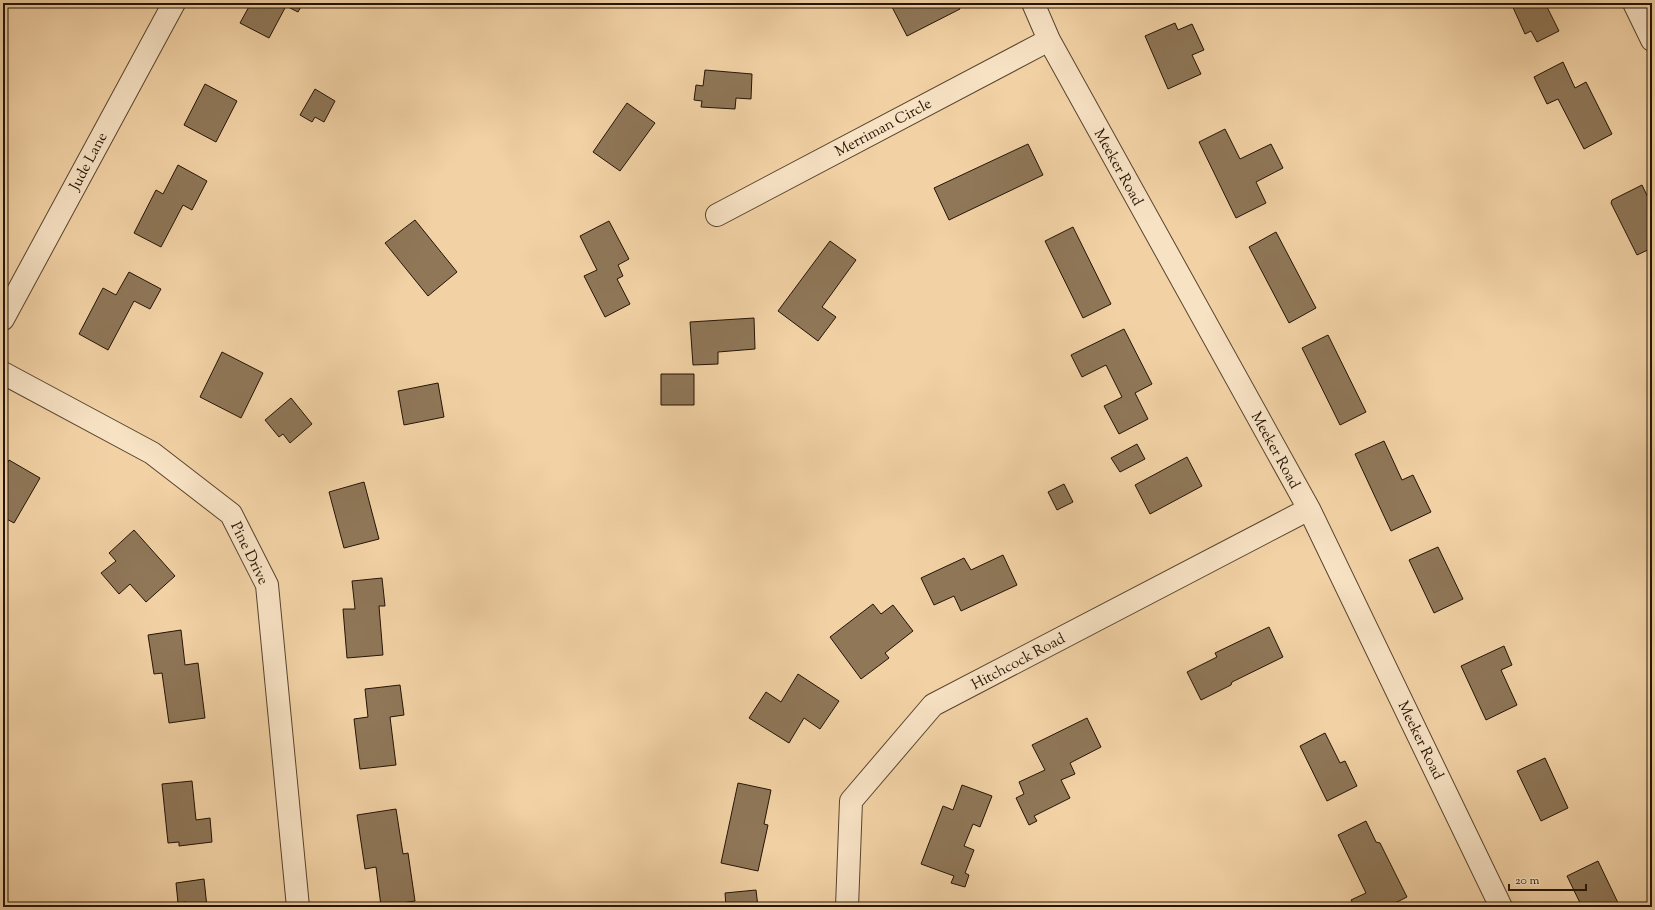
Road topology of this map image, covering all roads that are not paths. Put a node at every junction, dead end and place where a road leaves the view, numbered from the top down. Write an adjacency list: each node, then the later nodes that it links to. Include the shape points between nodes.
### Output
1 (174, 3): 7 (street, Jude Lane)
2 (1033, 3): 4 (street, Meeker Road)
3 (1634, 3): 5 (street)
4 (1049, 40): 6 (street, Merriman Circle); 9 (street, Meeker Road)
5 (1652, 40)
6 (717, 215)
7 (3, 319)
8 (3, 373): 10 (street, Pine Drive, via 152,452 231,514 267,585)
9 (1309, 509): 11 (street, Hitchcock Road, via 933,705 851,801); 12 (street, Meeker Road)
10 (298, 907)
11 (846, 907)
12 (1502, 907)

